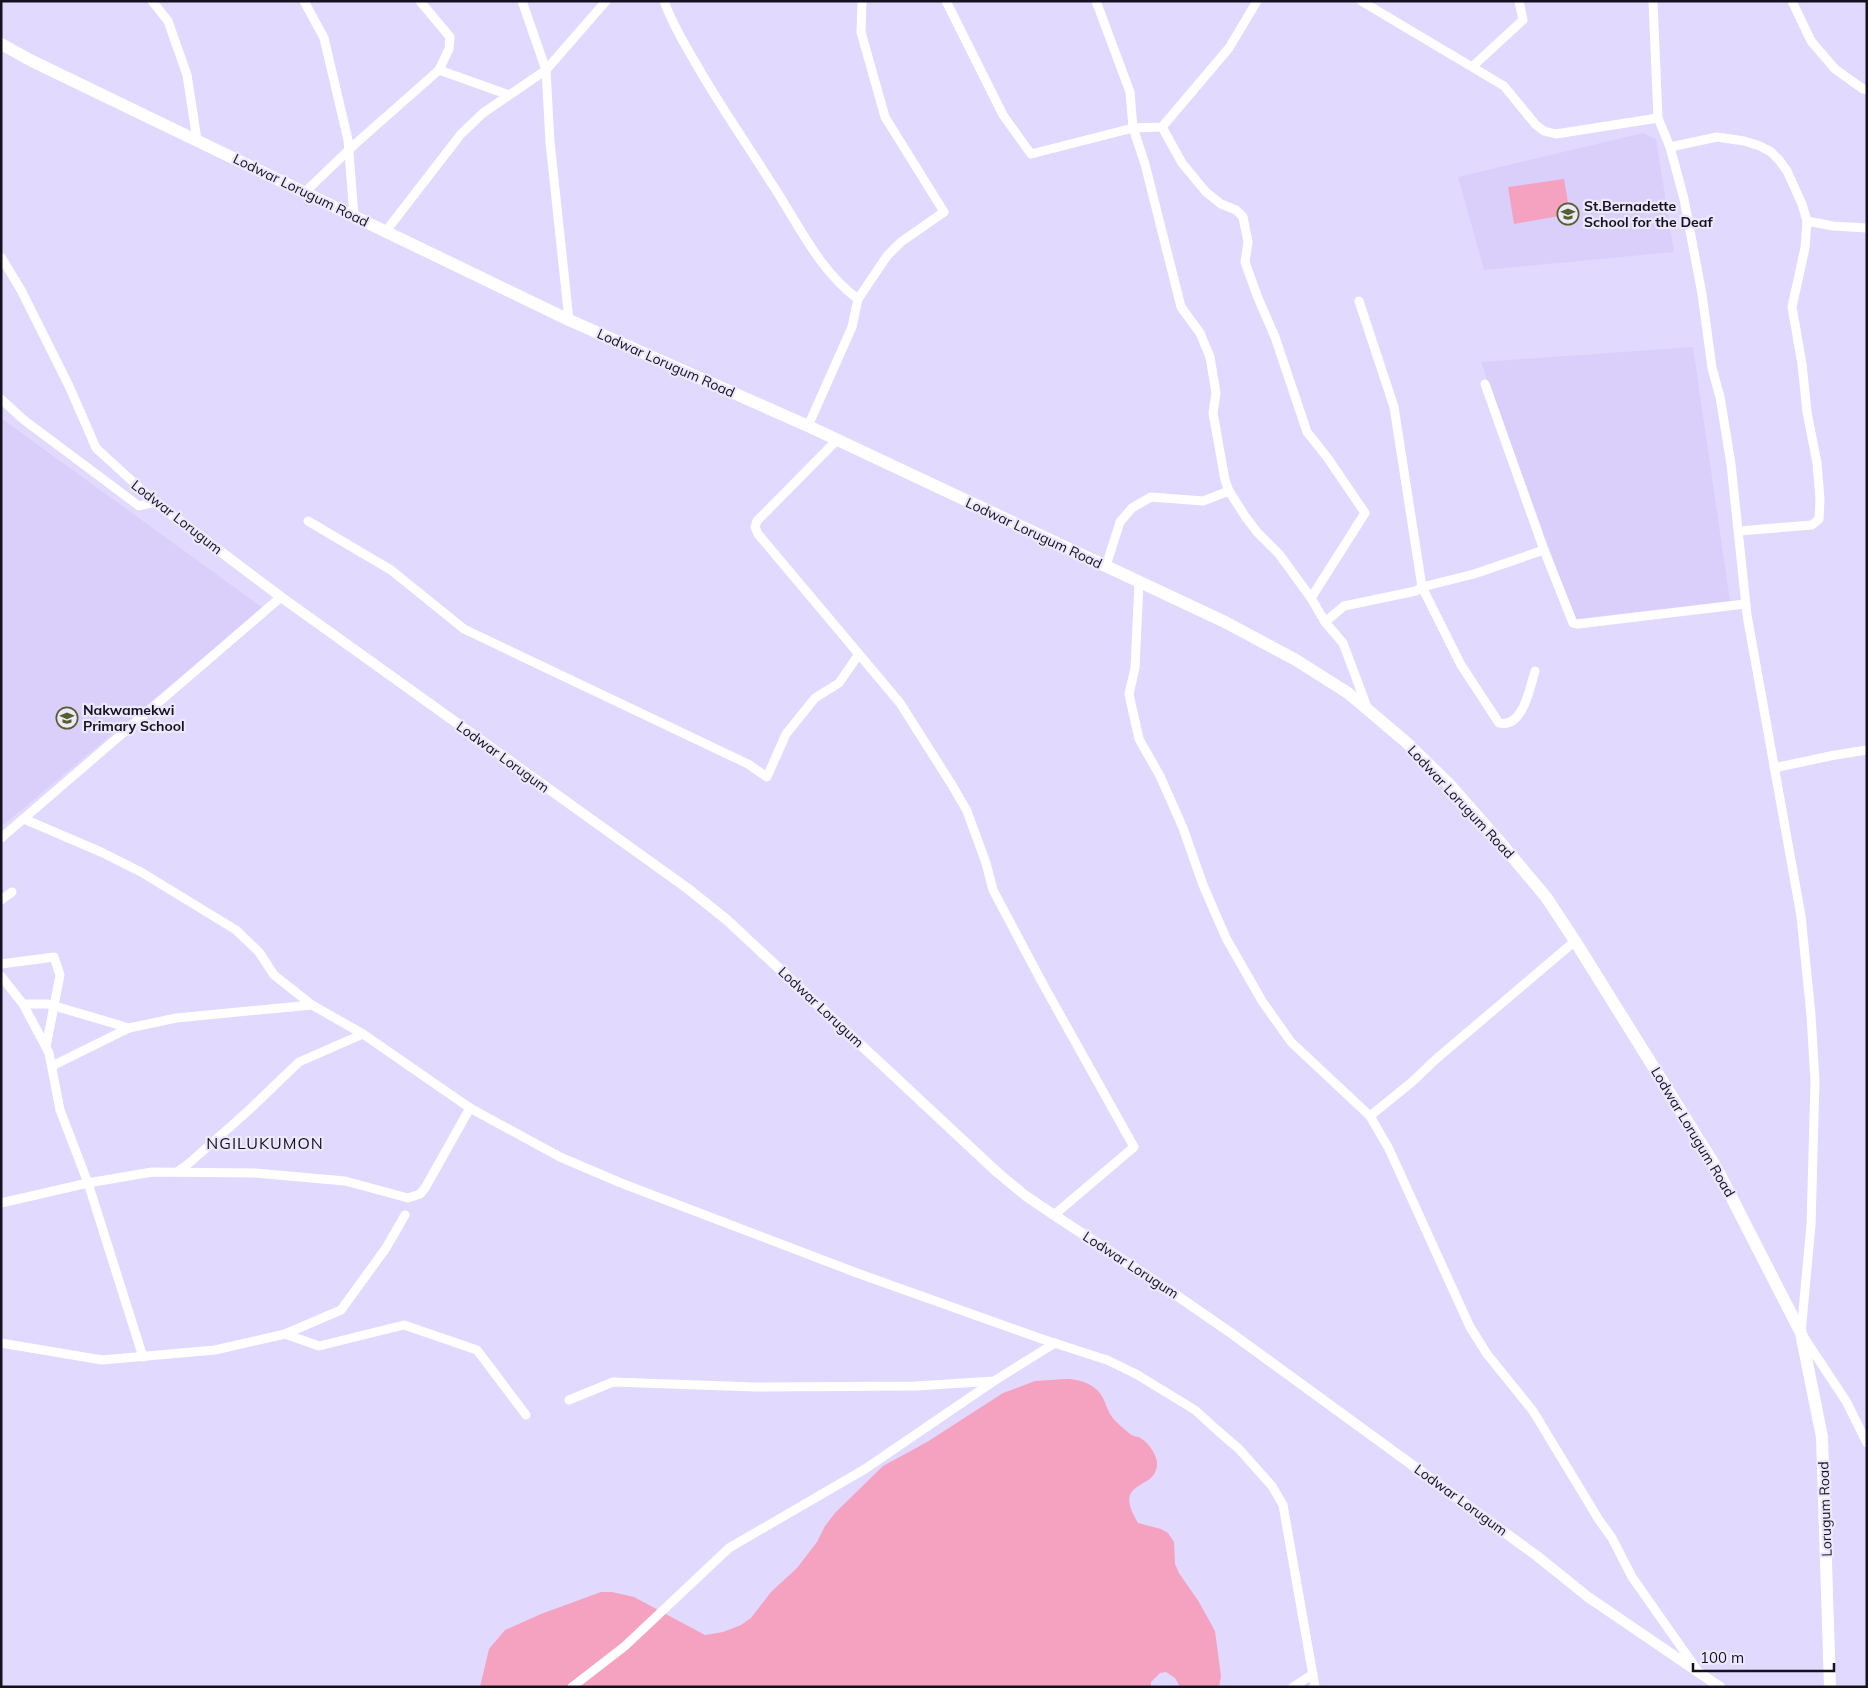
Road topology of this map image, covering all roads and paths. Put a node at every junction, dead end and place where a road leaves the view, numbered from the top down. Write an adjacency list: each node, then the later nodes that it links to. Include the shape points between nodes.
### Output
1 (152, 1): 24 (street, via 168,21 187,75)
2 (304, 1): 26 (street, via 324,38)
3 (420, 1): 17 (street, via 450,37)
4 (522, 1): 18 (street)
5 (606, 1): 18 (street)
6 (664, 1): 33 (street, via 671,21 708,84 814,252 846,290)
7 (862, 1): 33 (street, via 861,32 886,117 944,212 901,242)
8 (946, 1): 23 (street, via 1003,115 1031,154)
9 (1096, 1): 23 (street, via 1130,92)
10 (1257, 1): 22 (street, via 1229,48)
11 (1361, 1): 16 (street)
12 (1519, 1): 16 (street, via 1523,20)
13 (1653, 1): 21 (street)
14 (1792, 1): 19 (street, via 1811,41 1835,69)
15 (1, 44): 24 (main road, Lodwar Lorugum Road)
16 (1473, 66): 21 (street, via 1504,86 1544,131 1556,134)
17 (439, 70): 20 (street); 26 (street)
18 (546, 70): 20 (street); 35 (street, via 550,142)
19 (1867, 90)
20 (509, 95): 31 (street, via 461,134)
21 (1658, 118): 25 (street)
22 (1162, 127): 23 (street); 49 (street, via 1182,163 1206,192 1243,217 1248,242 1245,262 1307,432 1365,513)
23 (1133, 128): 40 (street, via 1181,307 1200,333 1210,357 1216,393 1213,413)
24 (197, 140): 27 (main road, Lodwar Lorugum Road)
25 (1670, 147): 29 (street, via 1717,137 1760,146 1771,152 1786,171); 43 (street, via 1684,198 1702,294)
26 (349, 150): 27 (street); 28 (street)
27 (305, 192): 28 (main road, Lodwar Lorugum Road)
28 (354, 216): 31 (main road, Lodwar Lorugum Road)
29 (1807, 221): 30 (street); 43 (street, via 1805,248 1792,307 1817,463 1820,514 1812,525)
30 (1867, 228)
31 (386, 232): 35 (main road, Lodwar Lorugum Road)
32 (1, 257): 41 (street, Lodwar Lorugum, via 21,290 96,448)
33 (858, 299): 38 (street, via 852,328)
34 (1359, 301): 47 (street, via 1394,408)
35 (569, 320): 38 (main road, Lodwar Lorugum Road)
36 (1485, 384): 44 (street)
37 (1, 399): 41 (street, via 24,420 139,506)
38 (808, 426): 39 (main road, Lodwar Lorugum Road)
39 (838, 440): 45 (main road, Lodwar Lorugum Road); 52 (street, via 757,521 755,527)
40 (1229, 491): 45 (street, via 1203,501 1151,497 1138,504 1120,522); 49 (street, via 1244,516 1279,554)
41 (155, 502): 48 (street, Lodwar Lorugum)
42 (308, 521): 52 (street, via 391,570 464,629 748,764 767,776 786,734 815,698 838,683)
43 (1739, 530): 50 (street)
44 (1544, 550): 47 (street, via 1474,574); 50 (street, via 1569,616 1578,624)
45 (1106, 566): 46 (main road, Lodwar Lorugum Road)
46 (1139, 582): 54 (main road, Lodwar Lorugum Road, via 1296,660); 72 (street, via 1135,668 1128,694 1139,739 1183,828 1226,938 1262,1001 1291,1042)
47 (1422, 587): 51 (street, via 1344,606); 53 (street, via 1461,665 1500,723 1506,724 1518,717)
48 (281, 597): 57 (street); 77 (street, Lodwar Lorugum, via 727,920 998,1173)
49 (1311, 598): 51 (street)
50 (1745, 604): 56 (street)
51 (1325, 622): 54 (street, via 1343,643)
52 (859, 654): 77 (street, via 900,703 967,811 993,890 1134,1147)
53 (1535, 671)
54 (1366, 707): 61 (main road, Lodwar Lorugum Road, via 1449,784 1546,897)
55 (1867, 750): 56 (street)
56 (1774, 768): 78 (street, via 1801,916 1815,1081 1811,1225)
57 (24, 819): 58 (street); 65 (street, via 133,868 236,930 259,952 274,975)
58 (1, 838)
59 (12, 892): 60 (street)
60 (1, 900)
61 (1575, 941): 72 (street); 78 (main road, Lodwar Lorugum Road, via 1717,1169)
62 (1, 964): 66 (street, via 54,957 60,976)
63 (1, 976): 64 (street)
64 (23, 1004): 66 (street); 69 (street)
65 (312, 1005): 67 (street, via 176,1018); 68 (street)
66 (54, 1006): 67 (street); 69 (street)
67 (129, 1028): 70 (street)
68 (363, 1034): 71 (street); 73 (street, via 299,1062 248,1111)
69 (46, 1047): 70 (street)
70 (52, 1066): 74 (street, via 60,1110)
71 (470, 1108): 73 (street, via 420,1194 408,1198 345,1181 254,1173); 81 (street, via 560,1157 621,1183 857,1273)
72 (1370, 1116): 88 (street, via 1393,1156 1470,1327 1533,1412 1612,1538 1632,1577)
73 (176, 1172): 74 (street, via 152,1172)
74 (88, 1183): 75 (street); 82 (street)
75 (1, 1203)
76 (406, 1215): 79 (street, via 341,1310)
77 (1054, 1215): 88 (street, Lodwar Lorugum, via 1231,1333 1529,1550 1588,1597)
78 (1801, 1333): 86 (street, via 1846,1401); 93 (main road, Lorugum Road, via 1822,1437)
79 (284, 1334): 82 (street, via 215,1350); 85 (street, via 319,1346 404,1325 477,1350)
80 (1, 1343): 82 (street, via 102,1360)
81 (1055, 1343): 83 (street); 87 (street, via 1107,1360 1195,1410 1272,1486 1283,1505)
82 (143, 1357)
83 (994, 1381): 84 (street, via 916,1386 755,1388 612,1382); 89 (street, via 865,1469 729,1548 625,1646)
84 (570, 1400)
85 (526, 1415)
86 (1867, 1443)
87 (1313, 1674): 90 (street); 91 (street)
88 (1701, 1674): 92 (street, Lodwar Lorugum)
89 (572, 1687)
90 (1293, 1687)
91 (1315, 1687)
92 (1720, 1687)
93 (1830, 1687)

